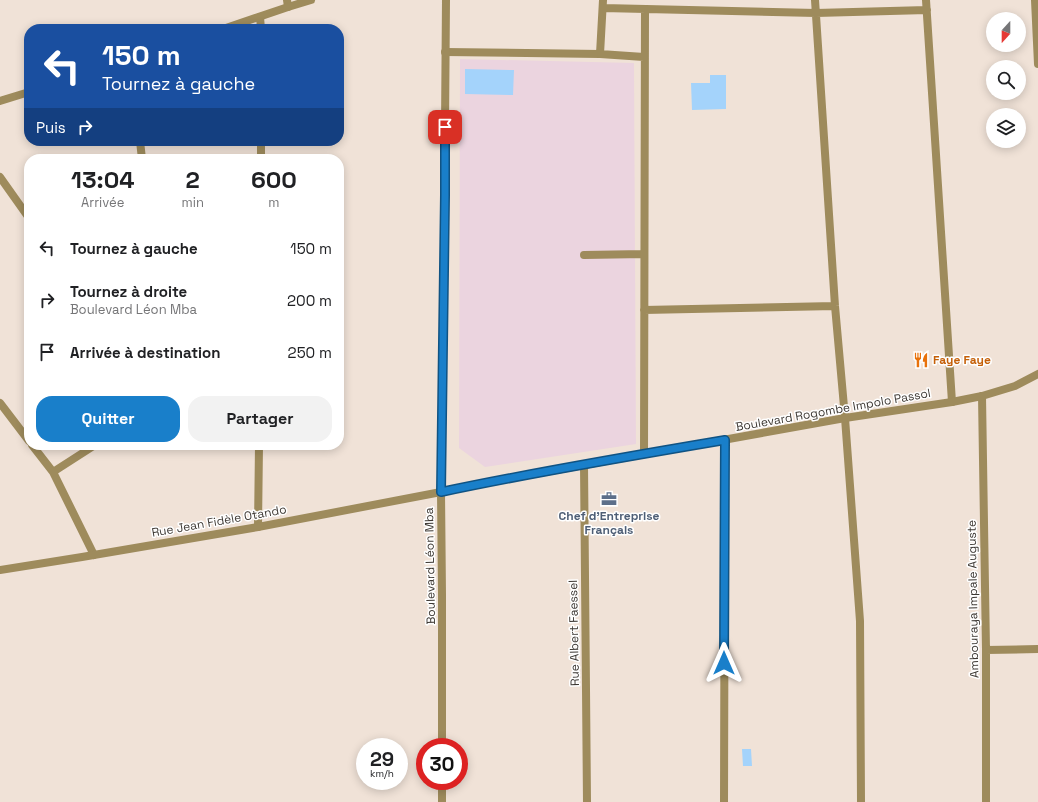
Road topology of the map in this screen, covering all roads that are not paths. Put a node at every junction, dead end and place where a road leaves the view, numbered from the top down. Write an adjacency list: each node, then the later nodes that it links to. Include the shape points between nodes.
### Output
1 (311, 0): 6 (street)
2 (446, 0): 14 (street, Boulevard Léon Mba)
3 (815, 0): 10 (street)
4 (926, 0): 9 (street)
5 (1035, 0): 17 (street)
6 (288, 3): 11 (street)
7 (603, 4): 8 (street); 15 (street)
8 (644, 9): 10 (street); 16 (street)
9 (927, 10): 10 (street); 28 (street)
10 (816, 13): 24 (street)
11 (260, 17): 12 (street); 13 (street)
12 (238, 24)
13 (261, 24)
14 (445, 52): 15 (street); 39 (street, Boulevard Léon Mba)
15 (600, 54): 16 (street)
16 (644, 57): 22 (street)
17 (1038, 64)
18 (24, 94): 19 (street)
19 (0, 101)
20 (0, 177): 21 (street)
21 (24, 211)
22 (644, 254): 23 (street); 25 (street)
23 (584, 255)
24 (835, 306): 25 (street); 30 (street)
25 (644, 310): 36 (street)
26 (1038, 374): 27 (street, Boulevard Rogombe Impolo Passol, via 1015,386)
27 (982, 396): 28 (street, Boulevard Rogombe Impolo Passol); 44 (street, Ambouraya Impale Auguste)
28 (952, 402): 30 (street, Boulevard Rogombe Impolo Passol)
29 (0, 403): 31 (street)
30 (845, 418): 32 (street, Boulevard Rogombe Impolo Passol); 50 (street, via 860,621)
31 (24, 434)
32 (725, 440): 36 (street, Boulevard Rogombe Impolo Passol); 49 (street)
33 (36, 450): 38 (street)
34 (87, 450): 38 (street)
35 (259, 450): 40 (street)
36 (644, 454): 37 (street, Boulevard Rogombe Impolo Passol)
37 (584, 464): 39 (street, Boulevard Rogombe Impolo Passol); 48 (street, Rue Albert Faessel)
38 (53, 472): 41 (street)
39 (441, 492): 40 (street, Rue Jean Fidèle Otando); 45 (street, Boulevard Léon Mba)
40 (258, 527): 41 (street, Rue Jean Fidèle Otando)
41 (94, 555): 42 (street, Rue Jean Fidèle Otando)
42 (0, 570)
43 (1038, 649): 44 (street)
44 (986, 650): 51 (street, Ambouraya Impale Auguste)
45 (442, 738)
46 (442, 790): 47 (street)
47 (442, 802)
48 (587, 802)
49 (724, 802)
50 (861, 802)
51 (986, 802)

